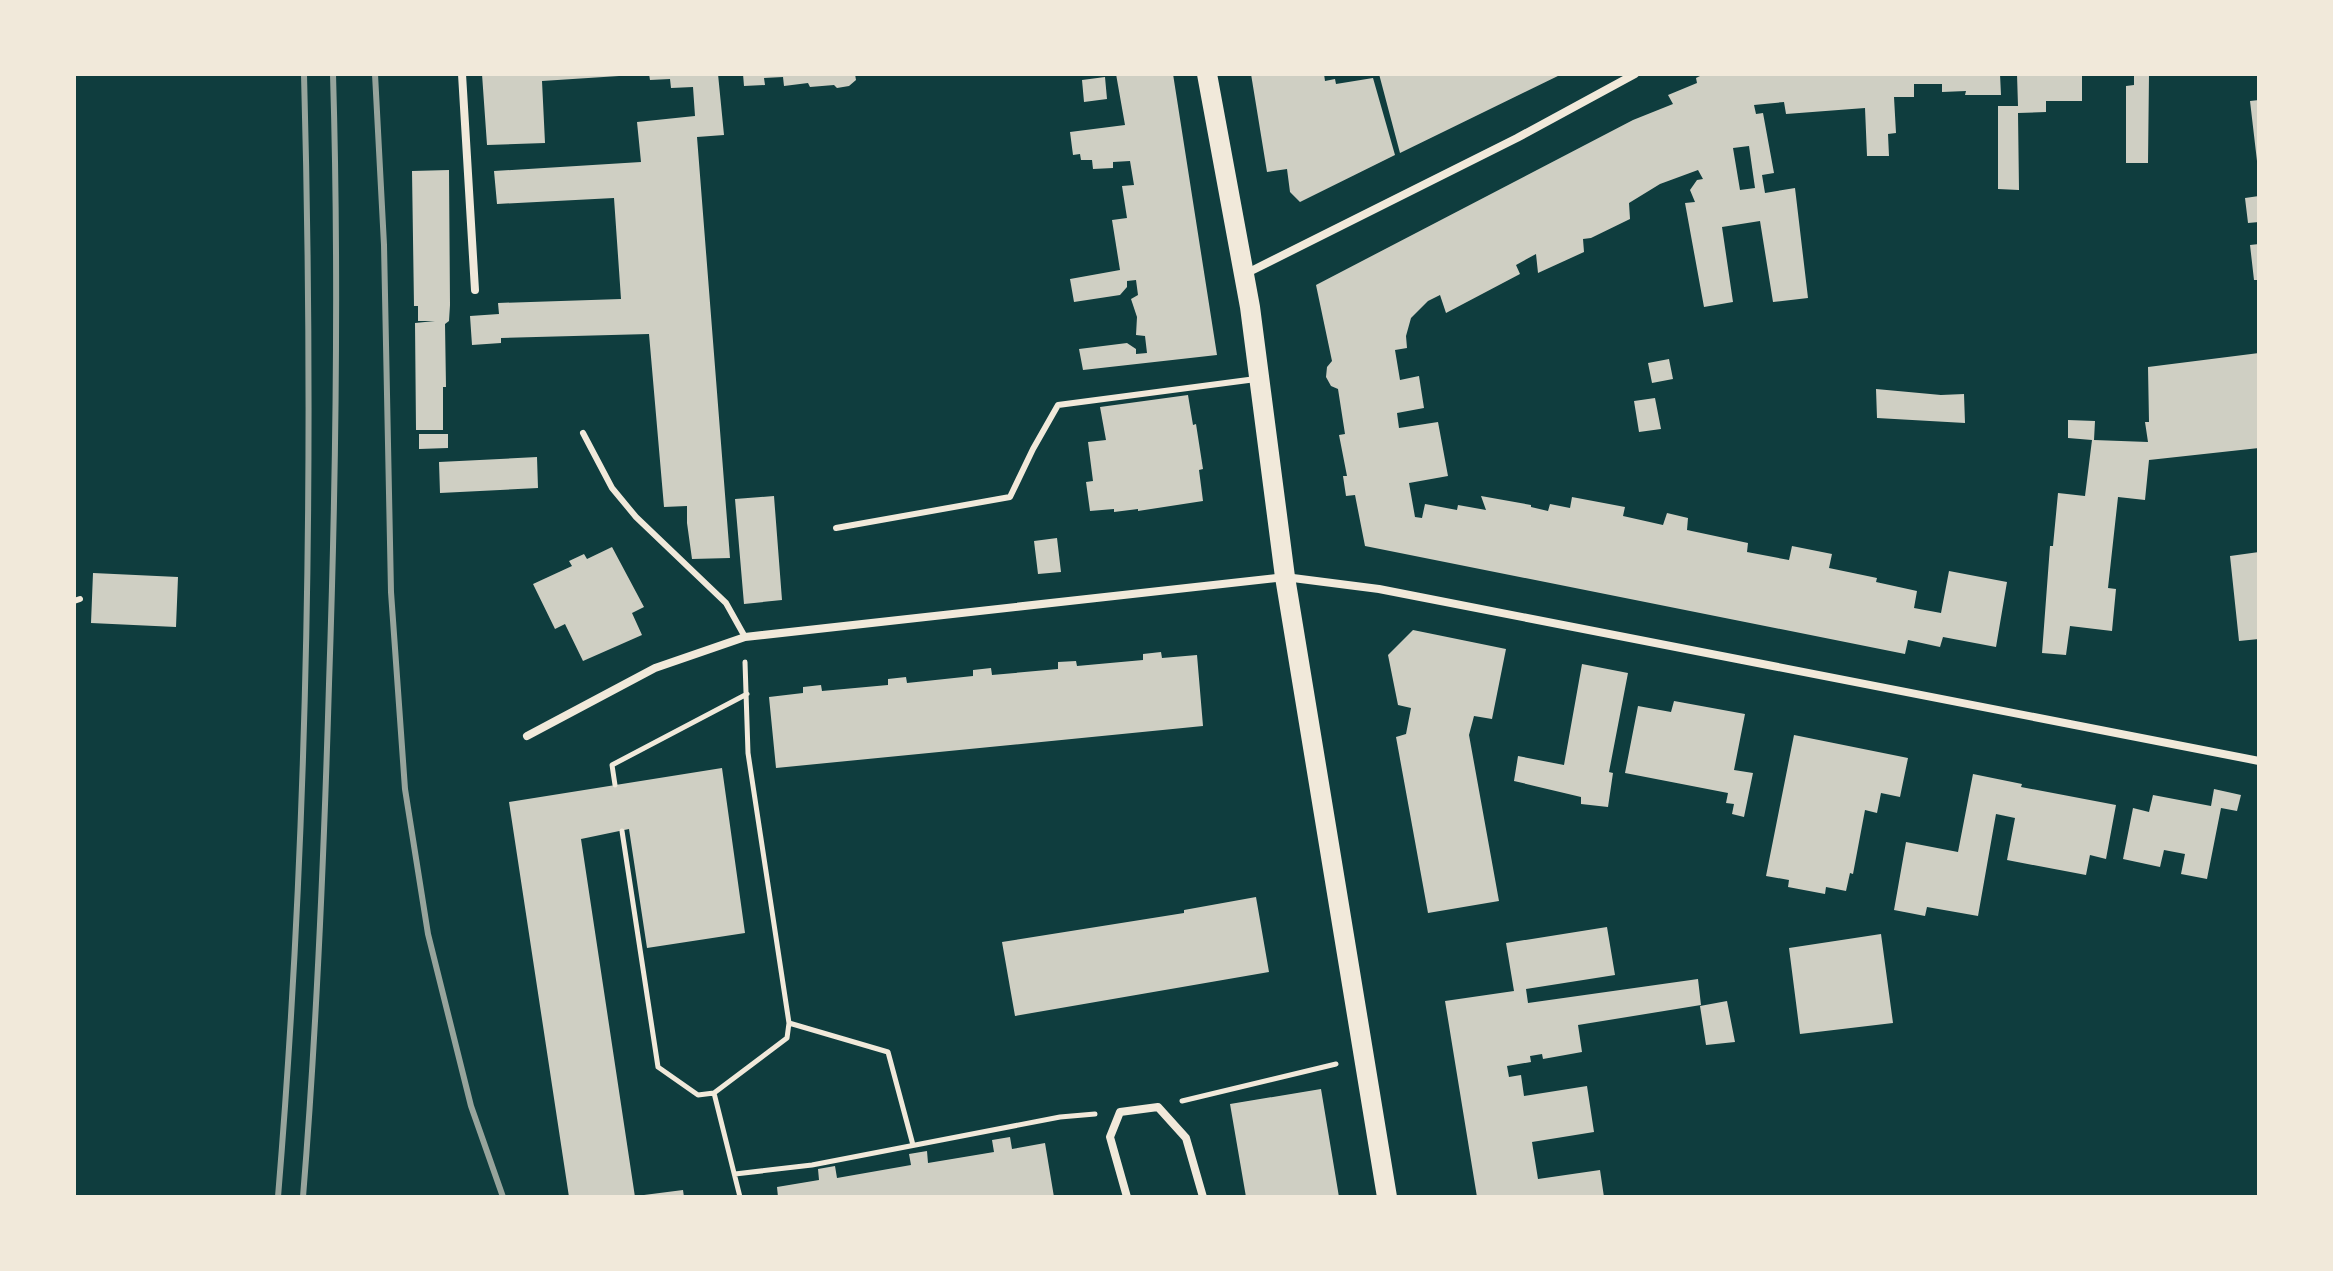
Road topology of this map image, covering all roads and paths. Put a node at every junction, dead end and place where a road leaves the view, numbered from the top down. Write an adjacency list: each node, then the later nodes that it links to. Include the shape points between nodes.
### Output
1 (462, 74): 5 (street)
2 (1207, 74): 4 (main road)
3 (1635, 74): 4 (street)
4 (1244, 275): 6 (main road)
5 (475, 290)
6 (1259, 378): 8 (lane, via 1058,405 1010,497); 9 (main road)
7 (583, 433): 10 (lane, via 612,488 726,603)
8 (836, 528)
9 (1285, 577): 10 (street); 13 (street, via 1379,589); 17 (main road)
10 (745, 637): 11 (path); 12 (street, via 655,668)
11 (747, 694): 14 (path, via 612,765); 16 (path, via 748,753)
12 (527, 736)
13 (2259, 761)
14 (615, 785)
15 (622, 831): 18 (path, via 658,1067 698,1095)
16 (789, 1023): 18 (path, via 787,1038); 21 (path, via 888,1052)
17 (1364, 1058): 19 (path); 26 (main road)
18 (714, 1093): 22 (path)
19 (1158, 1107): 20 (street); 25 (street, via 1186,1138)
20 (1120, 1112): 21 (path, via 1060,1117); 24 (street, via 1110,1137)
21 (913, 1145): 22 (path)
22 (734, 1174): 23 (path)
23 (740, 1197)
24 (1127, 1197)
25 (1203, 1197)
26 (1387, 1197)

